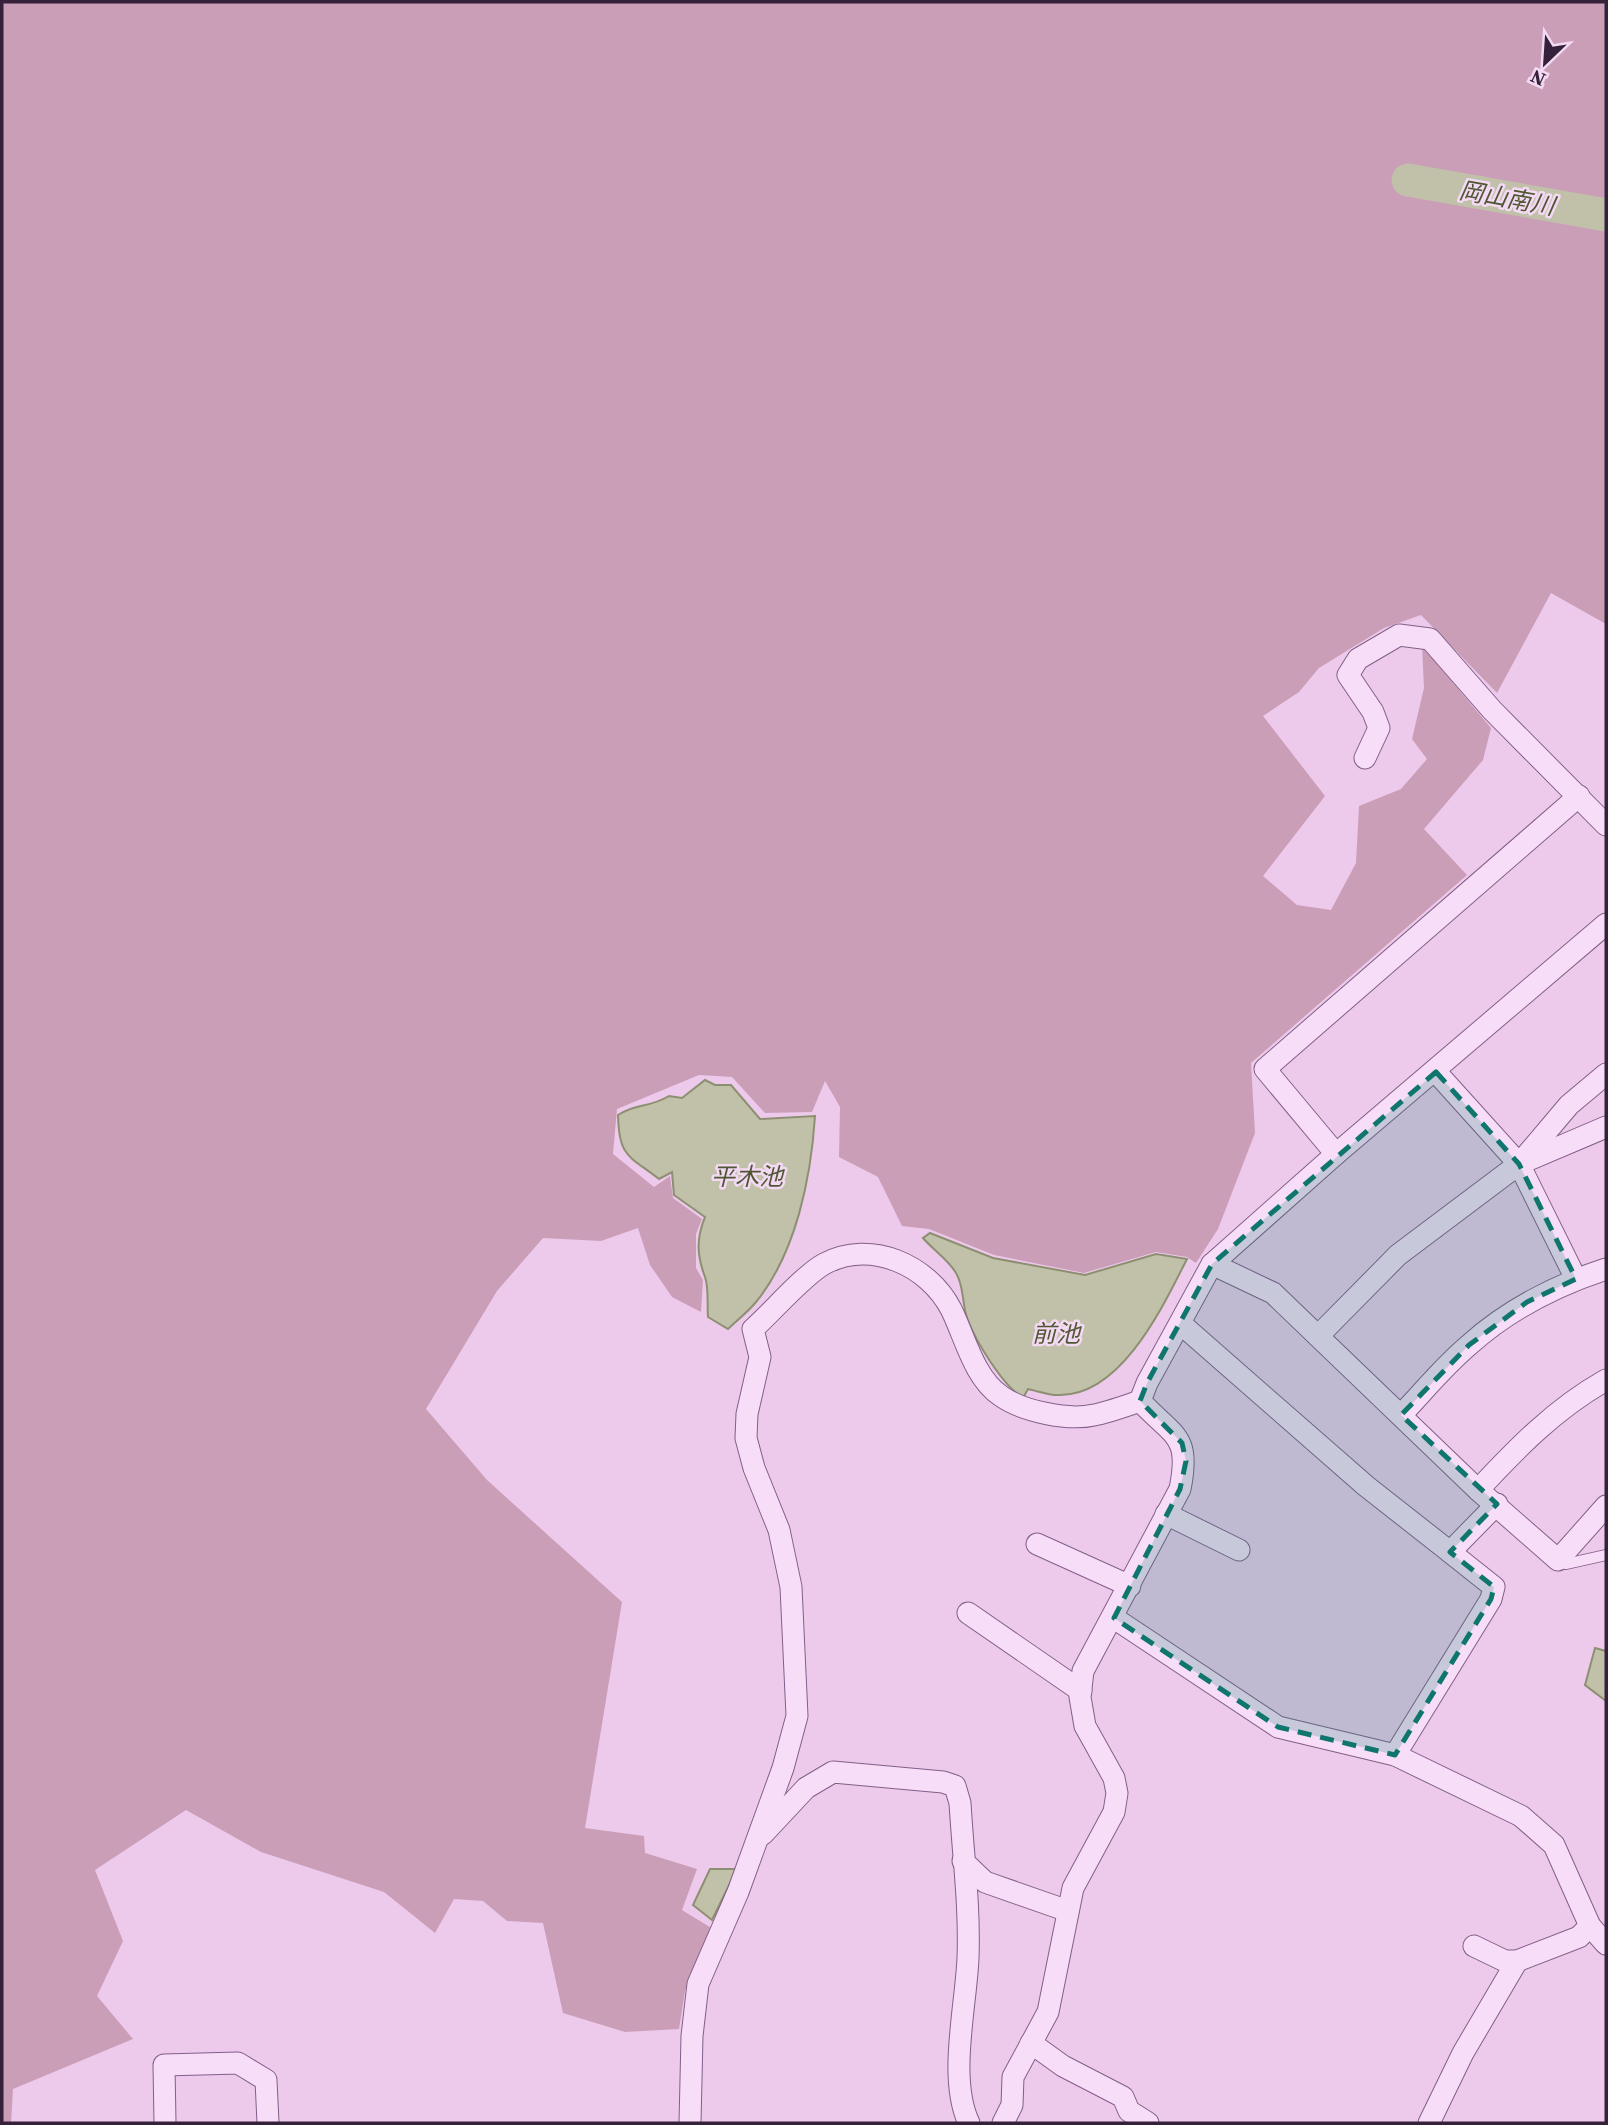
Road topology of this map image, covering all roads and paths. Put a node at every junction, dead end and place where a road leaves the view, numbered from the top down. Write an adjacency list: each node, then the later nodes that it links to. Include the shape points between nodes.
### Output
1 (1365, 758): 2 (street, via 1379,729 1349,675 1358,659 1399,635 1430,639 1492,710)
2 (1579, 796): 3 (street); 8 (street, via 1265,1069)
3 (1606, 825)
4 (1606, 925): 5 (street)
5 (1436, 1072): 8 (street); 9 (street)
6 (1606, 1074): 9 (street, via 1569,1105)
7 (1606, 1126): 9 (street)
8 (1336, 1154): 10 (street)
9 (1519, 1164): 12 (street); 14 (street, via 1398,1255)
10 (1213, 1264): 13 (street); 14 (street, via 1273,1293)
11 (1606, 1269): 12 (street)
12 (1576, 1279): 17 (street, via 1527,1303 1469,1345)
13 (1181, 1324): 16 (street); 24 (street, via 1366,1486)
14 (1318, 1336): 17 (street)
15 (1606, 1380): 18 (street, via 1537,1427)
16 (1140, 1401): 21 (street, via 1182,1443 1186,1461 1180,1489); 32 (street, via 1092,1416 1070,1416 1019,1405 1001,1396 986,1384 937,1288 914,1267 895,1258 853,1255 823,1265 753,1329 760,1357 746,1438 779,1531 791,1587 797,1716)
17 (1401, 1415): 18 (street)
18 (1478, 1490): 19 (street)
19 (1496, 1504): 24 (street); 26 (street)
20 (1606, 1506): 26 (street)
21 (1167, 1514): 23 (street); 27 (street)
22 (1037, 1544): 27 (street)
23 (1239, 1549)
24 (1450, 1552): 31 (street, via 1493,1587 1491,1599)
25 (1606, 1555): 26 (lane, via 1566,1564)
26 (1558, 1560)
27 (1130, 1586): 29 (street)
28 (968, 1613): 30 (street)
29 (1114, 1618): 30 (street, via 1083,1671); 31 (street, via 1278,1727)
30 (1081, 1691): 34 (street, via 1085,1726 1103,1754 1117,1793 1114,1812 1073,1888)
31 (1395, 1755): 35 (street, via 1521,1816 1554,1845)
32 (756, 1841): 33 (street, via 806,1788 833,1772 943,1782 955,1786 960,1802); 43 (street, via 698,1984)
33 (963, 1861): 34 (street, via 985,1882); 44 (street, via 968,1957 960,2060 962,2109)
34 (1068, 1912): 39 (street, via 1048,2011)
35 (1590, 1926): 36 (street); 38 (street, via 1579,1937)
36 (1606, 1944)
37 (1474, 1946): 38 (street, via 1505,1961)
38 (1517, 1961): 47 (street, via 1463,2053)
39 (1031, 2043): 40 (street, via 1063,2066 1124,2097); 45 (street, via 1013,2077 1012,2105)
40 (1121, 2115): 46 (street, via 1129,2112)
41 (165, 2123): 42 (street, via 164,2065 238,2063 266,2080)
42 (268, 2123)
43 (690, 2123)
44 (969, 2123)
45 (1003, 2123)
46 (1148, 2123)
47 (1429, 2123)

